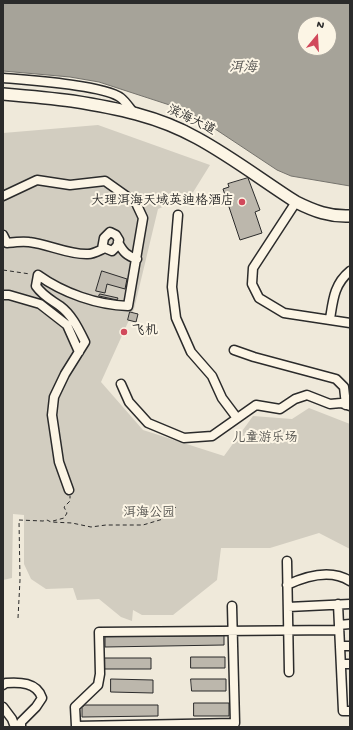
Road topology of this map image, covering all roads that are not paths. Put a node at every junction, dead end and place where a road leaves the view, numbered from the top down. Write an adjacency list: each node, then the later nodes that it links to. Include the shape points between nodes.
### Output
1 (3, 78): 3 (street, via 109,92 120,98)
2 (3, 94): 3 (main road, 滨海大道, via 108,106)
3 (133, 112): 5 (main road, 滨海大道, via 160,120 196,137 226,154)
4 (3, 196): 11 (street, via 37,180 70,185 104,181 136,203 143,218)
5 (296, 202): 7 (main road, 滨海大道, via 324,214); 14 (street, via 253,268 252,284 259,298 284,313)
6 (178, 215): 20 (street, via 172,287 176,318 191,352 212,376 222,398)
7 (350, 216)
8 (4, 241): 10 (street, via 29,242 88,254)
9 (118, 242): 10 (street, via 112,251); 10 (street, via 116,235 110,232 104,238); 11 (street, via 123,251)
10 (102, 249)
11 (137, 258): 17 (street, via 128,306 113,306 85,298 51,284 38,274 36,286 42,295 60,306 74,320 85,342)
12 (350, 271): 14 (street, via 333,294)
13 (3, 295): 17 (street, via 40,304 67,325)
14 (330, 319): 15 (street)
15 (350, 323)
16 (234, 350): 19 (street, via 336,379 344,387)
17 (79, 352): 21 (street, via 54,397 52,415 59,462)
18 (121, 384): 20 (street, via 128,402 148,423 184,438 212,436)
19 (348, 406): 20 (street, via 341,403 330,404 307,395 280,409 256,405)
20 (237, 418)
21 (69, 490)
22 (287, 561): 24 (street)
23 (350, 581): 24 (street, via 340,576 321,575)
24 (287, 585): 28 (street)
25 (338, 604): 26 (street); 28 (street); 30 (street)
26 (350, 604)
27 (232, 606): 32 (street)
28 (288, 607): 31 (street)
29 (350, 624): 30 (street)
30 (339, 627): 31 (street); 33 (street)
31 (288, 630): 32 (street); 37 (street)
32 (232, 631): 42 (street, via 235,723); 42 (street, via 99,632 98,685 75,707 76,726)
33 (340, 646): 34 (street); 35 (street)
34 (350, 646)
35 (341, 664): 36 (street); 39 (street)
36 (350, 664)
37 (289, 672)
38 (3, 685): 44 (street, via 20,682 40,692 42,698 21,722)
39 (346, 686): 41 (street, via 343,711)
40 (3, 706): 43 (street)
41 (350, 711)
42 (176, 726)
43 (15, 727)
44 (21, 727)

